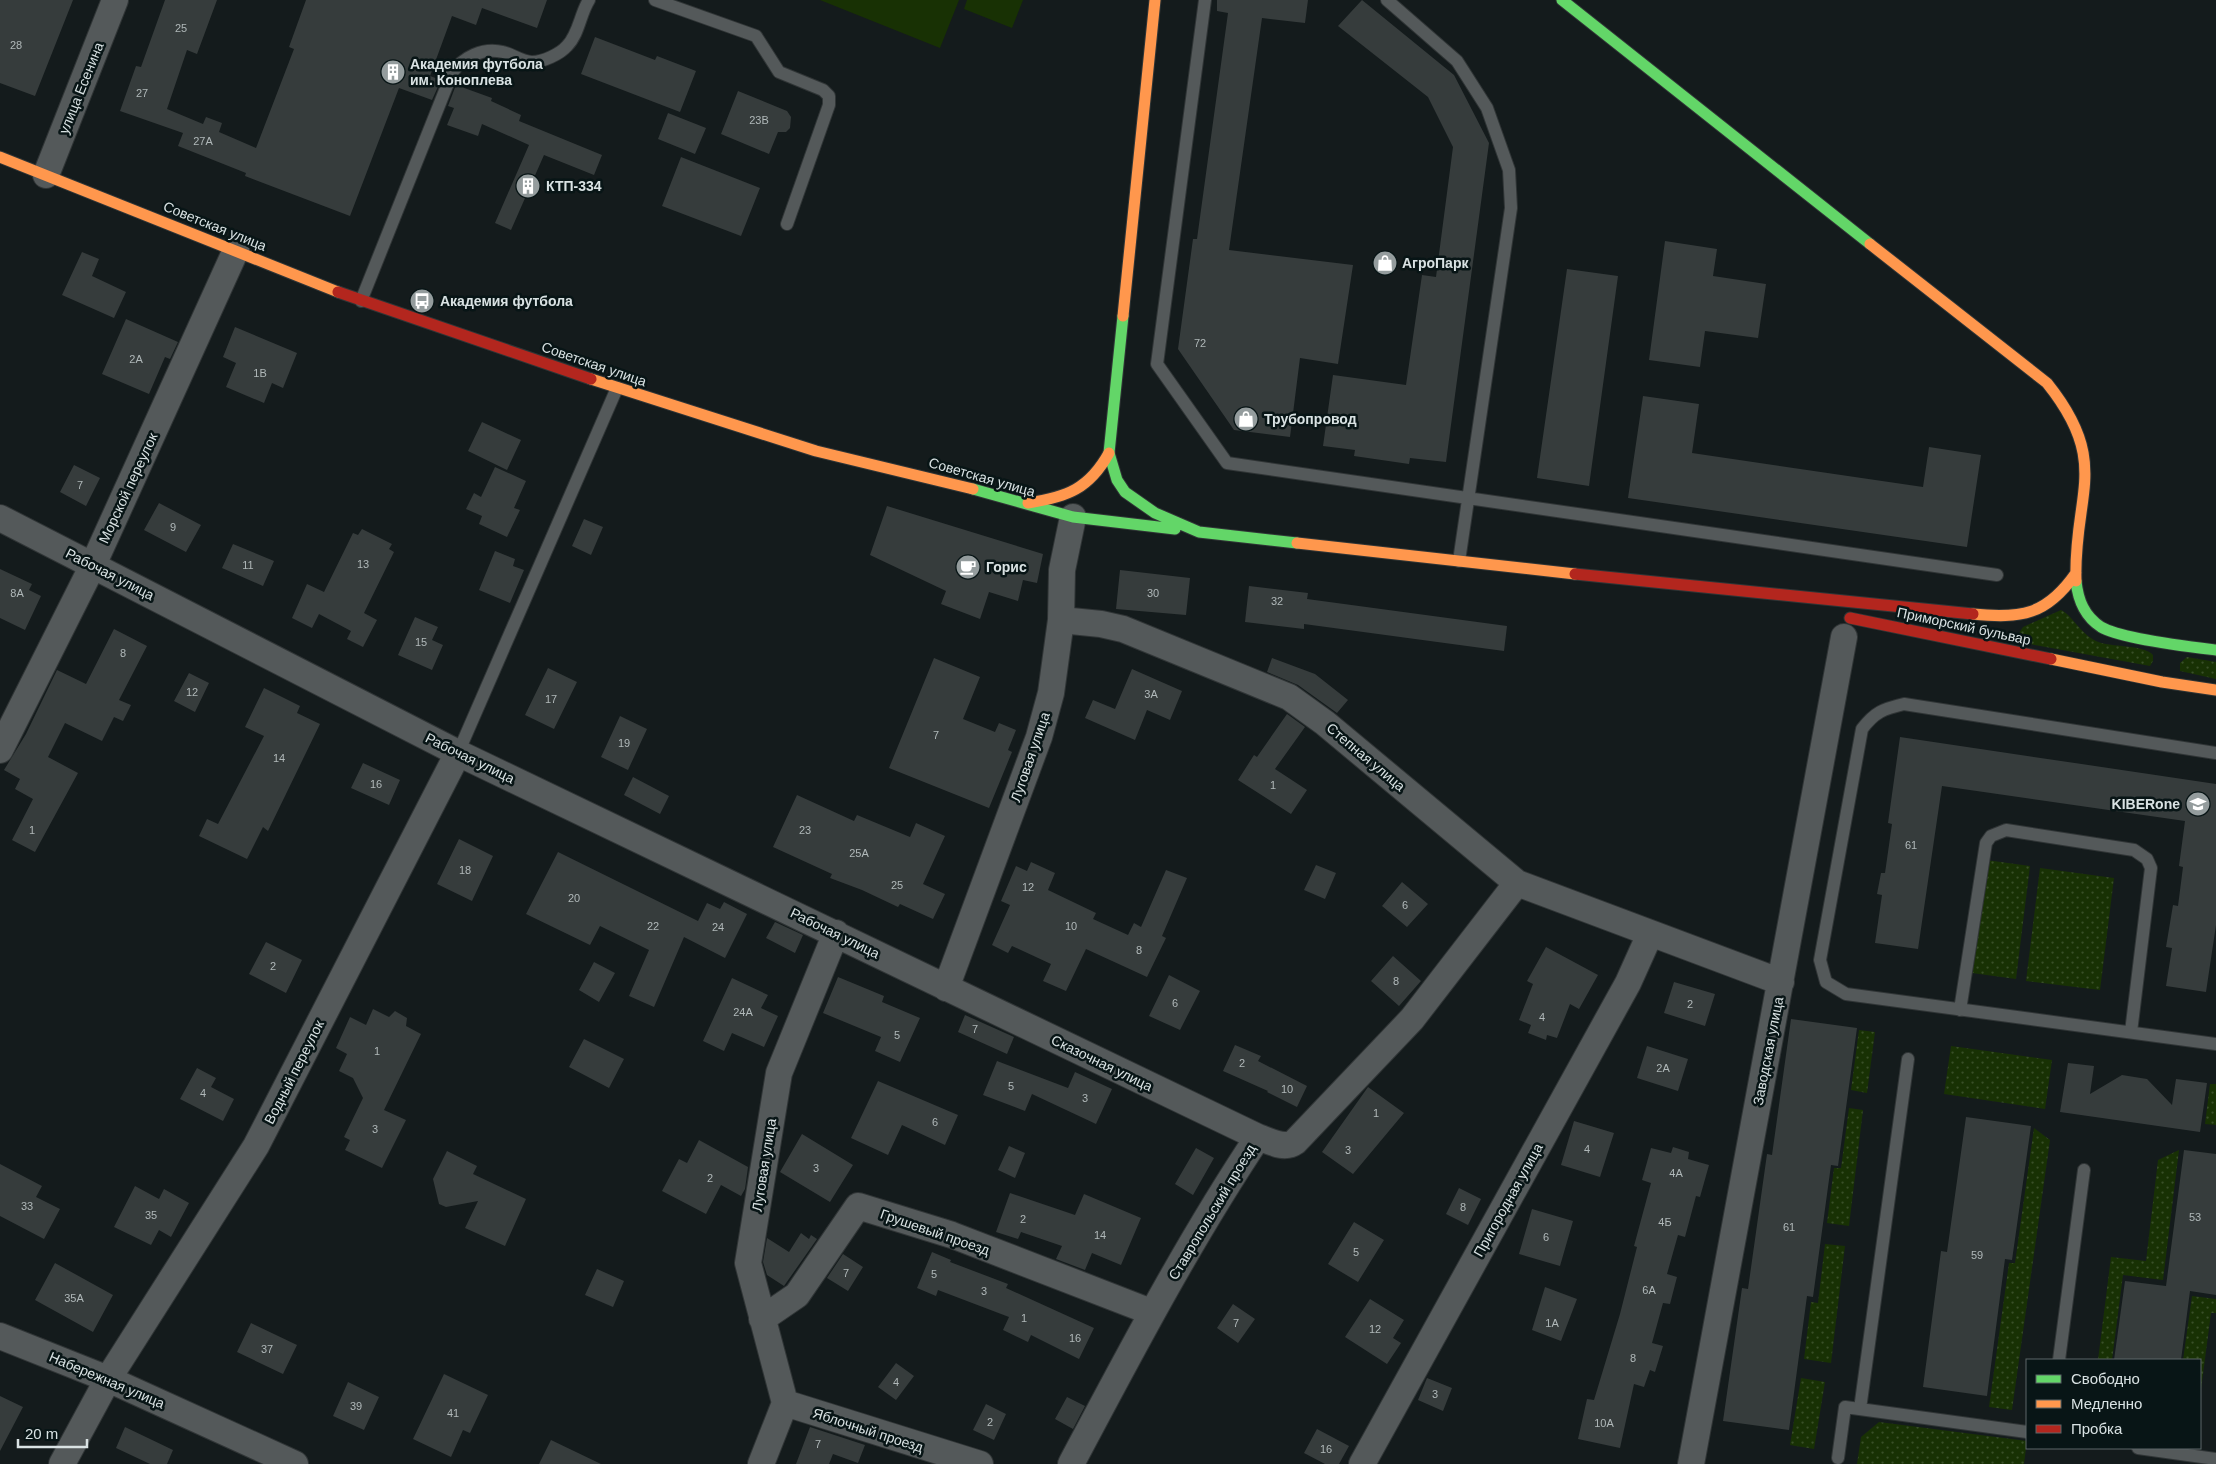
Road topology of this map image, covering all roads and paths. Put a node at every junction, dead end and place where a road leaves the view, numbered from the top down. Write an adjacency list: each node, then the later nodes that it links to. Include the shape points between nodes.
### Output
1 (115, 0): 9 (street, улица Есенина)
2 (589, 0): 12 (lane, via 572,38 560,52 532,62 491,50 479,52 459,63 452,73)
3 (655, 0): 10 (lane, via 756,36 779,72 823,90 829,96 830,105)
4 (1155, 0): 14 (main road)
5 (1205, 0): 15 (lane, via 1157,364 1227,463)
6 (1387, 0): 15 (lane, via 1458,61 1487,108 1509,170 1511,208)
7 (1562, 0): 22 (main road, via 2047,383 2065,403 2077,429 2086,465)
8 (0, 157): 9 (main road, Советская улица)
9 (46, 176): 11 (main road, Советская улица)
10 (787, 224)
11 (236, 250): 12 (main road, Советская улица); 21 (street, Морской переулок)
12 (361, 301): 13 (main road, Советская улица)
13 (617, 388): 16 (main road, Советская улица, via 816,451 934,478); 31 (lane)
14 (1110, 453): 16 (main road, via 1100,472 1075,492); 19 (main road, via 1119,484 1135,499 1161,516)
15 (1469, 498): 20 (lane); 23 (lane)
16 (1020, 504): 17 (main road, Советская улица)
17 (1073, 517): 19 (main road, Советская улица); 26 (street, Луговая улица, via 1062,570)
18 (0, 518): 21 (street, Рабочая улица)
19 (1198, 532): 20 (main road, Советская улица)
20 (1459, 561): 24 (main road, Советская улица)
21 (93, 565): 30 (street, Морской переулок); 31 (street, Рабочая улица)
22 (2076, 573): 24 (main road, via 2064,592 2047,608 2027,615 2003,617); 28 (main road, via 2077,593 2085,612 2108,630 2168,649)
23 (1997, 575)
24 (1706, 589): 25 (main road)
25 (1809, 610)
26 (1062, 620): 33 (street, Степная улица, via 1123,629 1289,697 1326,723); 37 (street, Луговая улица, via 1051,693 1039,737)
27 (1840, 626): 29 (main road, Приморский бульвар, via 2163,677); 36 (street, Заводская улица)
28 (2216, 650)
29 (2216, 690)
30 (0, 750)
31 (458, 753): 34 (street, Рабочая улица); 48 (street, Водный переулок, via 256,1146)
32 (2216, 753): 38 (lane, via 1904,704 1872,716 1862,729 1820,960 1822,973 1826,982 1846,994)
33 (1517, 883): 35 (street, Степная улица); 42 (street, Ставропольский проезд, via 1412,1019 1295,1142 1289,1146)
34 (836, 933): 37 (street, Рабочая улица); 45 (street, Луговая улица, via 779,1073 748,1263)
35 (1650, 934): 36 (street, Степная улица); 60 (street, Пригородная улица, via 1628,983)
36 (1781, 982): 61 (street, Заводская улица)
37 (946, 988): 42 (street, Сказочная улица)
38 (1960, 1010): 39 (lane); 39 (lane, via 1986,843 1991,836 2006,830 2134,850 2147,859 2151,868)
39 (2131, 1032): 40 (lane)
40 (2216, 1044)
41 (1908, 1059): 50 (lane)
42 (1258, 1137): 44 (street, Ставропольский проезд, via 1221,1193)
43 (2084, 1170): 47 (lane)
44 (1152, 1312): 45 (street, Грушевый проезд, via 952,1235 858,1206 797,1295); 59 (street, Ставропольский проезд)
45 (762, 1318): 49 (street, Луговая улица)
46 (0, 1336): 48 (street, Набережная улица)
47 (2059, 1359)
48 (108, 1379): 55 (street, Водный переулок); 56 (street, Набережная улица)
49 (784, 1403): 57 (street); 58 (street, Яблочный проезд)
50 (1860, 1409): 51 (lane); 53 (lane, via 1845,1407)
51 (2026, 1432)
52 (2145, 1449): 54 (lane)
53 (1838, 1458)
54 (2216, 1459)
55 (62, 1464)
56 (295, 1464)
57 (762, 1464)
58 (980, 1464)
59 (1071, 1464)
60 (1362, 1464)
61 (1691, 1464)

